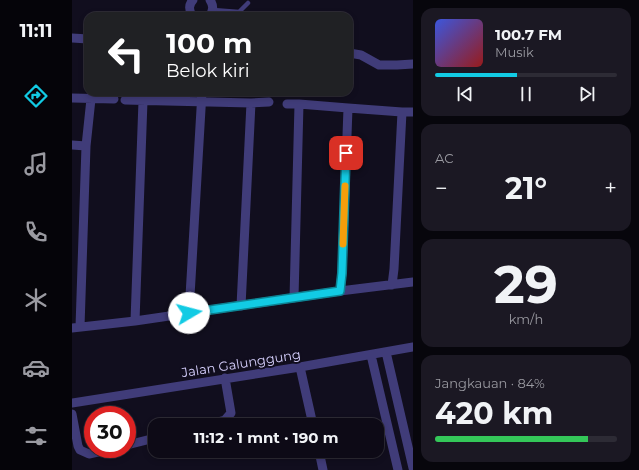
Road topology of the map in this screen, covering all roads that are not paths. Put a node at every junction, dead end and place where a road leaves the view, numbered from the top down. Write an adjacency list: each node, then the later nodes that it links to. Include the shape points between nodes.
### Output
1 (193, 0): 4 (street, via 190,2)
2 (210, 0): 5 (street)
3 (248, 3): 6 (lane)
4 (190, 12)
5 (212, 12)
6 (239, 12)
7 (72, 38): 8 (street)
8 (84, 39)
9 (353, 54): 10 (street, via 379,65)
10 (413, 64)
11 (202, 96): 17 (street)
12 (72, 98): 13 (street)
13 (91, 99): 14 (street); 26 (street)
14 (114, 99)
15 (125, 100): 16 (street)
16 (143, 100): 17 (street); 35 (street)
17 (201, 102): 19 (street); 34 (street)
18 (269, 102): 19 (street)
19 (251, 103): 33 (street)
20 (287, 104): 21 (street)
21 (299, 104): 22 (street); 32 (street)
22 (348, 108): 23 (street); 31 (street)
23 (402, 112): 24 (street); 30 (street)
24 (413, 112)
25 (72, 145): 26 (street)
26 (86, 146): 28 (street)
27 (72, 267): 28 (street)
28 (82, 267): 36 (street)
29 (413, 282): 30 (street)
30 (392, 284): 31 (street)
31 (340, 291): 32 (street)
32 (294, 298): 33 (street)
33 (241, 306): 34 (street)
34 (189, 313): 35 (street)
35 (135, 321): 36 (street)
36 (76, 328)
37 (413, 347): 38 (street, Jalan Galunggung)
38 (386, 352): 39 (street, Jalan Galunggung); 48 (street)
39 (371, 355): 40 (street, Jalan Galunggung); 49 (street)
40 (300, 367): 41 (street, Jalan Galunggung); 45 (street)
41 (225, 378): 42 (street, Jalan Galunggung); 44 (street, via 231,413)
42 (72, 403)
43 (72, 414): 50 (street, via 78,446)
44 (227, 418)
45 (311, 418)
46 (148, 440): 47 (street)
47 (136, 443)
48 (407, 443): 49 (street); 52 (street)
49 (392, 446): 54 (street)
50 (84, 452)
51 (320, 458): 53 (street)
52 (413, 468)
53 (323, 470)
54 (398, 470)

